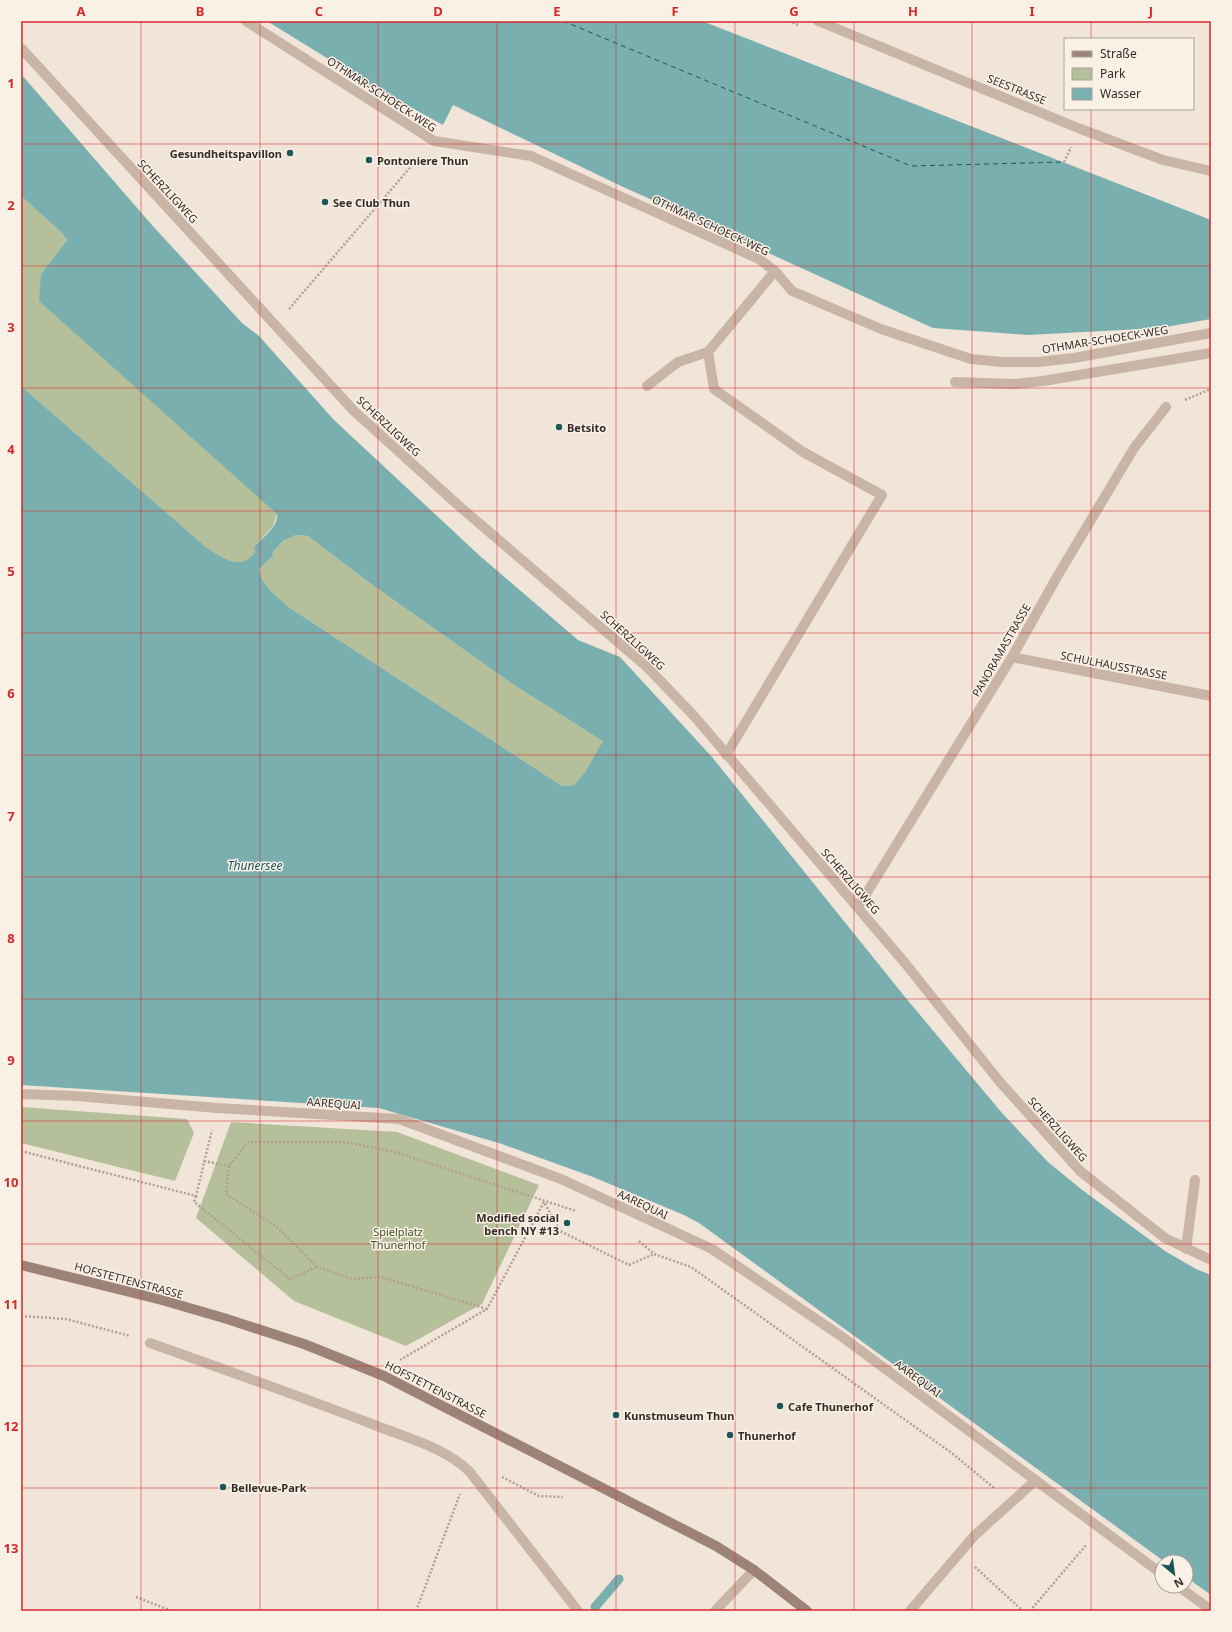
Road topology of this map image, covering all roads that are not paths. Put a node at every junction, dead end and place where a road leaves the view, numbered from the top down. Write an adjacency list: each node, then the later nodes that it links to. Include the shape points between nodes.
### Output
1 (246, 21): 5 (street, OTHMAR-SCHOECK-WEG, via 434,141 531,156 759,259)
2 (818, 21): 4 (street, SEESTRASSE, via 1086,131 1163,160)
3 (21, 48): 14 (street, SCHERZLIGWEG, via 354,411 465,511 648,667)
4 (1211, 171)
5 (775, 271): 6 (street, OTHMAR-SCHOECK-WEG, via 792,291 881,329 971,359 1038,362 1074,358); 7 (street)
6 (1211, 333)
7 (708, 352): 10 (street, via 678,362); 14 (street, via 714,389 804,452 882,495)
8 (1211, 353): 9 (street, via 1043,381 1014,384)
9 (955, 382)
10 (647, 386)
11 (1166, 407): 12 (street, PANORAMASTRASSE, via 1134,448)
12 (1012, 657): 13 (street, SCHULHAUSSTRASSE); 15 (street, PANORAMASTRASSE)
13 (1211, 696)
14 (726, 755): 15 (street, SCHERZLIGWEG)
15 (858, 907): 18 (street, SCHERZLIGWEG, via 999,1080 1080,1171 1165,1238)
16 (21, 1094): 22 (street, AAREQUAI, via 399,1119 561,1179 712,1249 841,1336)
17 (1195, 1180): 18 (street)
18 (1186, 1249): 19 (street, SCHERZLIGWEG)
19 (1211, 1260)
20 (21, 1265): 24 (main road, HOFSTETTENSTRASSE, via 155,1298 227,1319 304,1344 384,1376 716,1546)
21 (150, 1343): 27 (street, via 452,1457 469,1471)
22 (1036, 1480): 23 (street, AAREQUAI); 30 (street, via 974,1536)
23 (1154, 1568)
24 (754, 1570): 28 (street); 29 (main road, HOFSTETTENSTRASSE)
25 (1189, 1594): 26 (street)
26 (1211, 1610)
27 (578, 1611)
28 (715, 1611)
29 (806, 1611)
30 (910, 1611)

